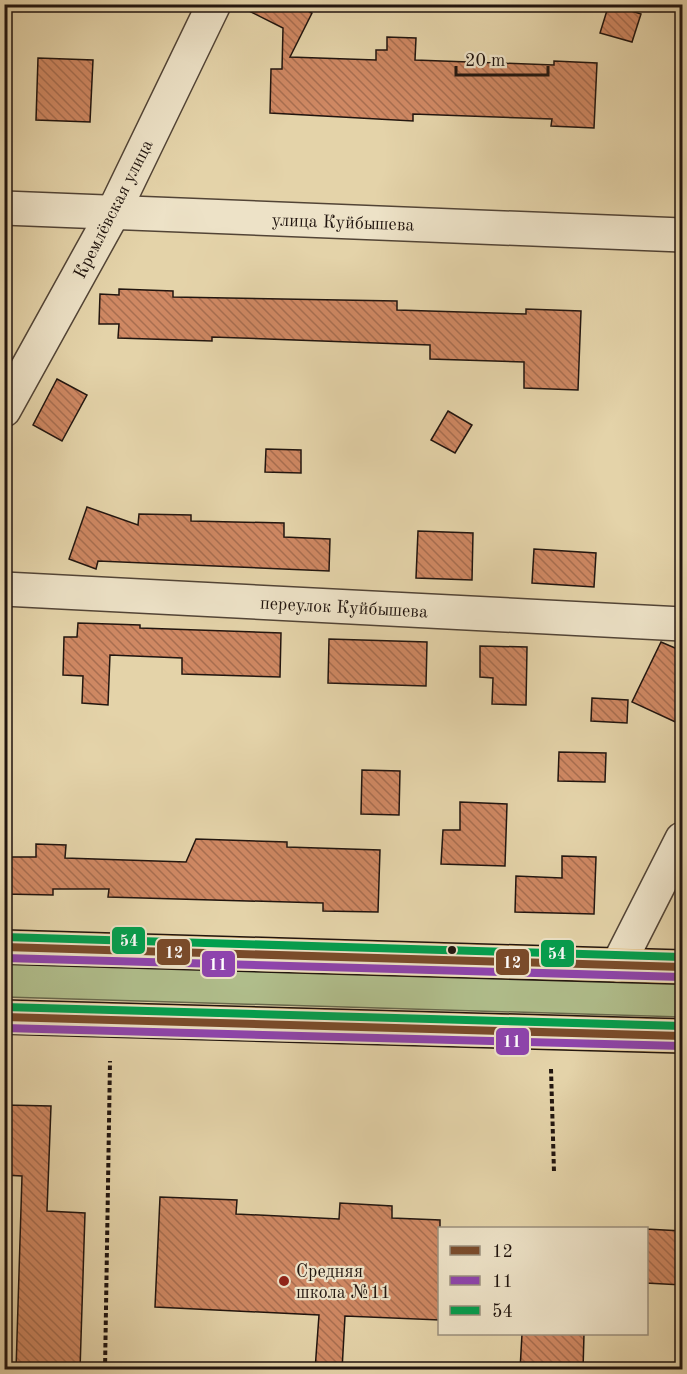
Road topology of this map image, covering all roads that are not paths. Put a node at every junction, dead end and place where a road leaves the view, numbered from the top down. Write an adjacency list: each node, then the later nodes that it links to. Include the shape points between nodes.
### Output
1 (214, 4): 3 (street, Кремлёвская улица)
2 (4, 208): 3 (street, улица Куйбышева)
3 (113, 213): 4 (street, улица Куйбышева); 5 (street, Кремлёвская улица)
4 (682, 235)
5 (4, 410)
6 (4, 589): 7 (street, переулок Куйбышева)
7 (682, 624)
8 (682, 839): 10 (street)
9 (4, 947): 10 (main road)
10 (618, 965): 11 (main road)
11 (682, 967)
12 (4, 1017): 13 (main road)
13 (682, 1035)

